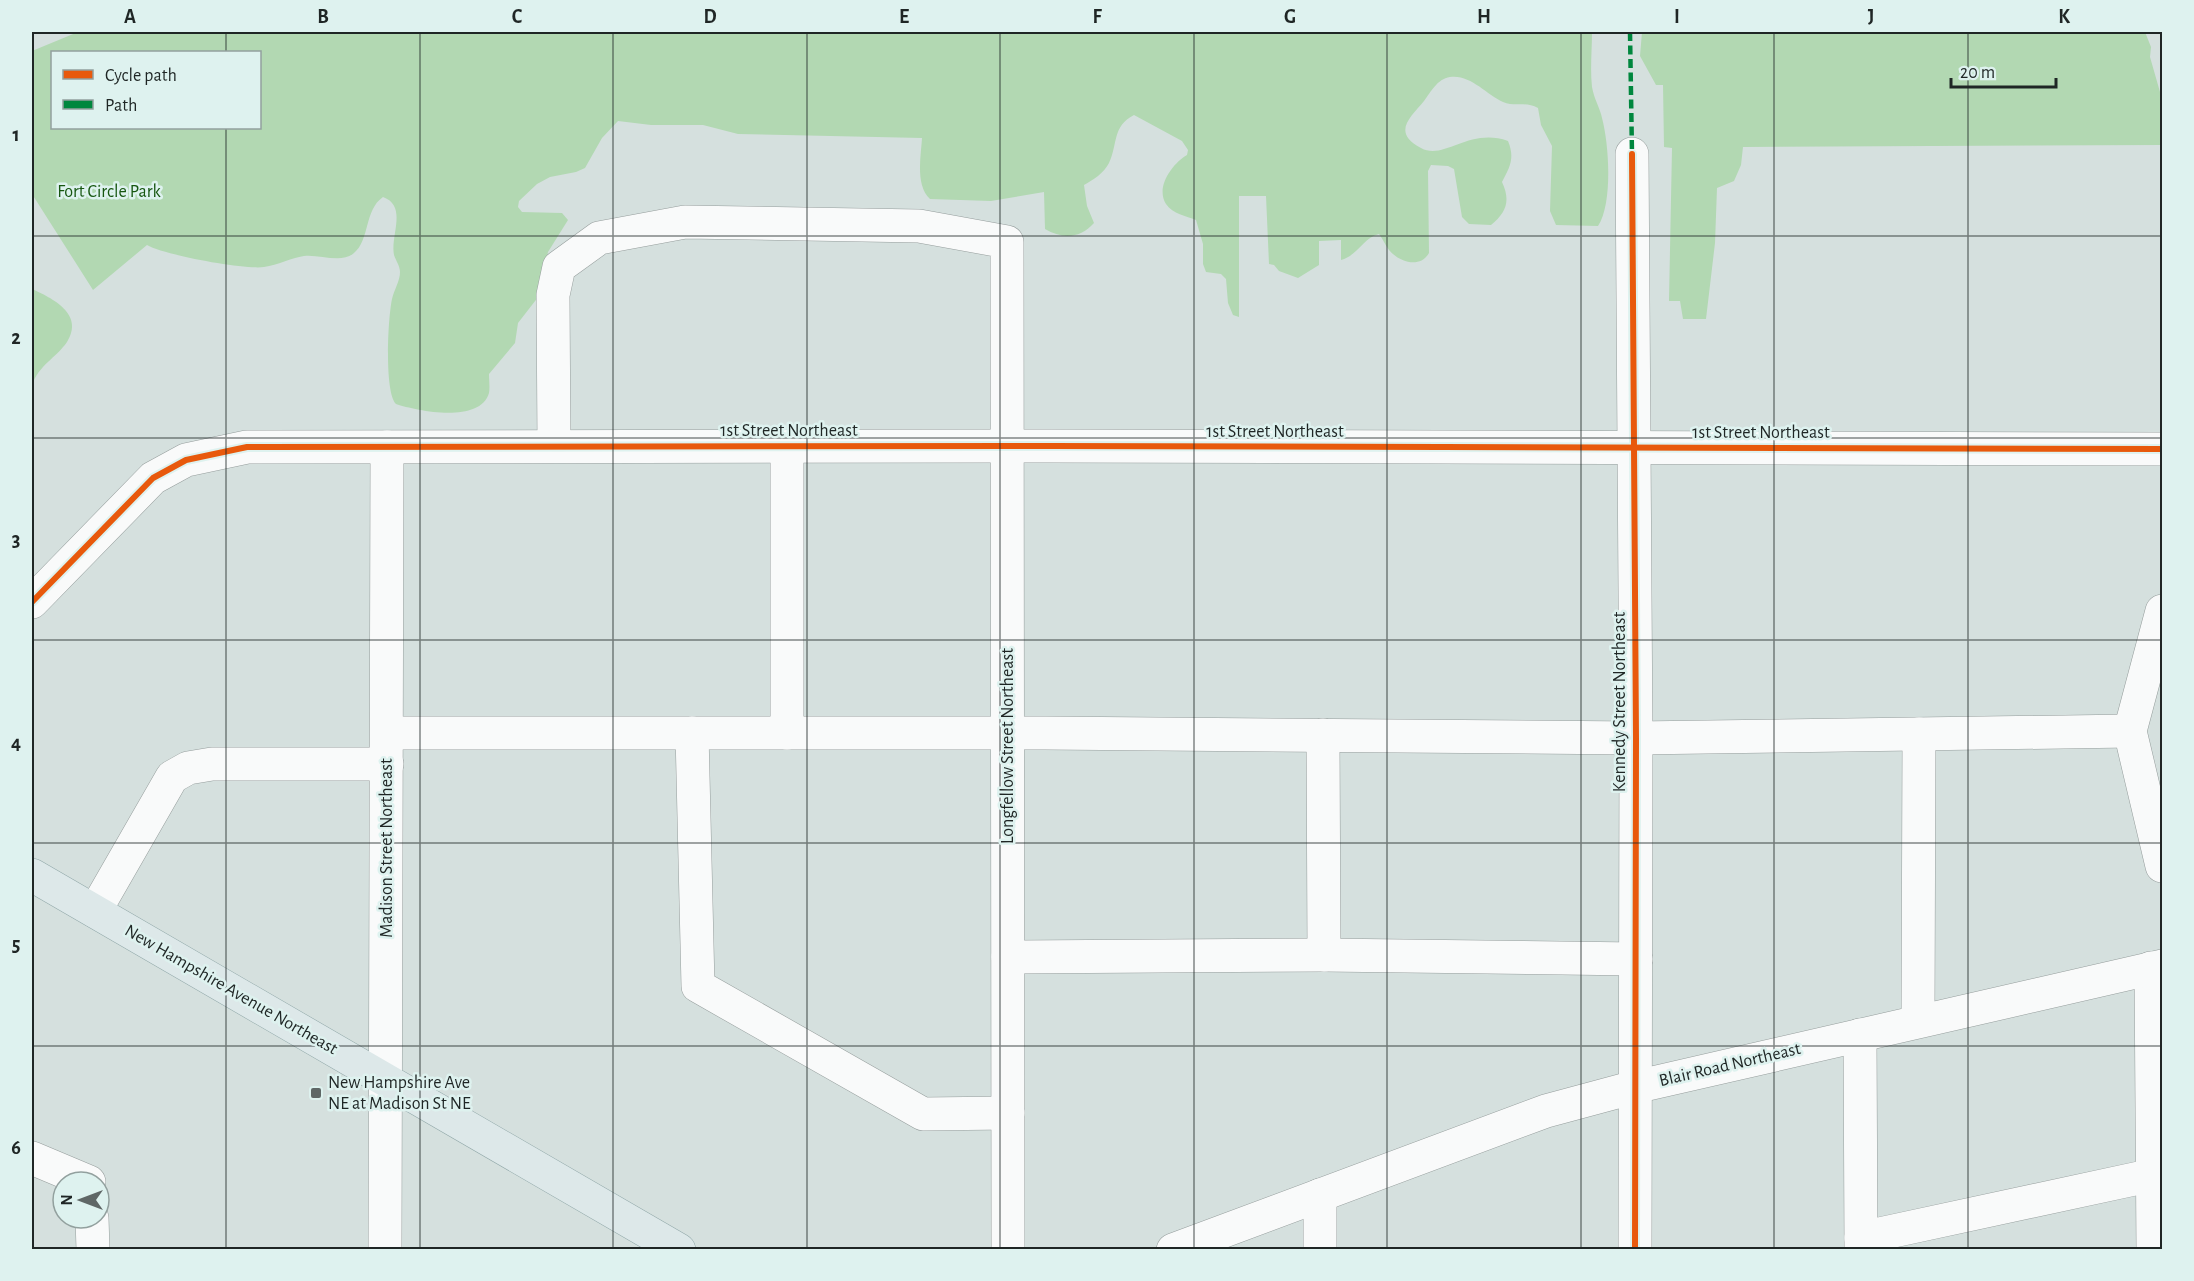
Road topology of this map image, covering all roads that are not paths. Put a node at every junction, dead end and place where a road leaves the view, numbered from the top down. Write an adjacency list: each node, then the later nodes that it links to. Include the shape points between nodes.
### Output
1 (1632, 154): 6 (street, Kennedy Street Northeast)
2 (787, 446): 3 (street, 1st Street Northeast); 5 (street, 1st Street Northeast); 12 (street)
3 (1007, 446): 5 (street, Longfellow Street Northeast, via 1007,242 919,226 685,222 599,238 559,267 553,295); 6 (street, 1st Street Northeast); 13 (street, Longfellow Street Northeast)
4 (387, 447): 5 (street, 1st Street Northeast); 8 (street, 1st Street Northeast, via 247,447 186,460 137,492); 17 (street, Madison Street Northeast)
5 (554, 447)
6 (1634, 448): 7 (street, 1st Street Northeast); 16 (street, Kennedy Street Northeast)
7 (2163, 449)
8 (32, 602)
9 (2163, 611): 10 (street)
10 (2130, 731): 14 (street); 18 (street)
11 (692, 733): 12 (street); 17 (street); 29 (street, via 698,986 923,1114)
12 (786, 733): 13 (street)
13 (1007, 733): 15 (street); 22 (street, Longfellow Street Northeast)
14 (1919, 734): 16 (street); 25 (street)
15 (1323, 735): 16 (street); 21 (street)
16 (1636, 738): 23 (street, Kennedy Street Northeast)
17 (387, 748): 20 (street, via 188,768 172,777); 27 (street, Madison Street Northeast)
18 (2163, 866)
19 (32, 875): 20 (main road, New Hampshire Avenue Northeast)
20 (95, 911): 27 (main road, New Hampshire Avenue Northeast)
21 (1324, 955): 22 (street); 23 (street)
22 (1008, 957): 29 (street, Longfellow Street Northeast)
23 (1635, 959): 28 (street, Kennedy Street Northeast)
24 (2157, 967): 25 (street, Blair Road Northeast); 32 (street)
25 (1918, 1021): 26 (street, Blair Road Northeast)
26 (1860, 1035): 28 (street, Blair Road Northeast); 35 (street)
27 (386, 1080): 37 (street, Madison Street Northeast); 38 (main road, New Hampshire Avenue Northeast)
28 (1635, 1088): 33 (street, Blair Road Northeast, via 1545,1111); 42 (street, Kennedy Street Northeast)
29 (1008, 1113): 39 (street, Longfellow Street Northeast)
30 (32, 1158): 31 (street)
31 (60, 1170)
32 (2153, 1175): 35 (street); 43 (street)
33 (1320, 1195): 40 (street, Blair Road Northeast); 41 (street)
34 (92, 1230): 36 (street)
35 (1861, 1244)
36 (93, 1250)
37 (386, 1250)
38 (680, 1250)
39 (1008, 1250)
40 (1173, 1250)
41 (1320, 1250)
42 (1635, 1250)
43 (2153, 1250)

